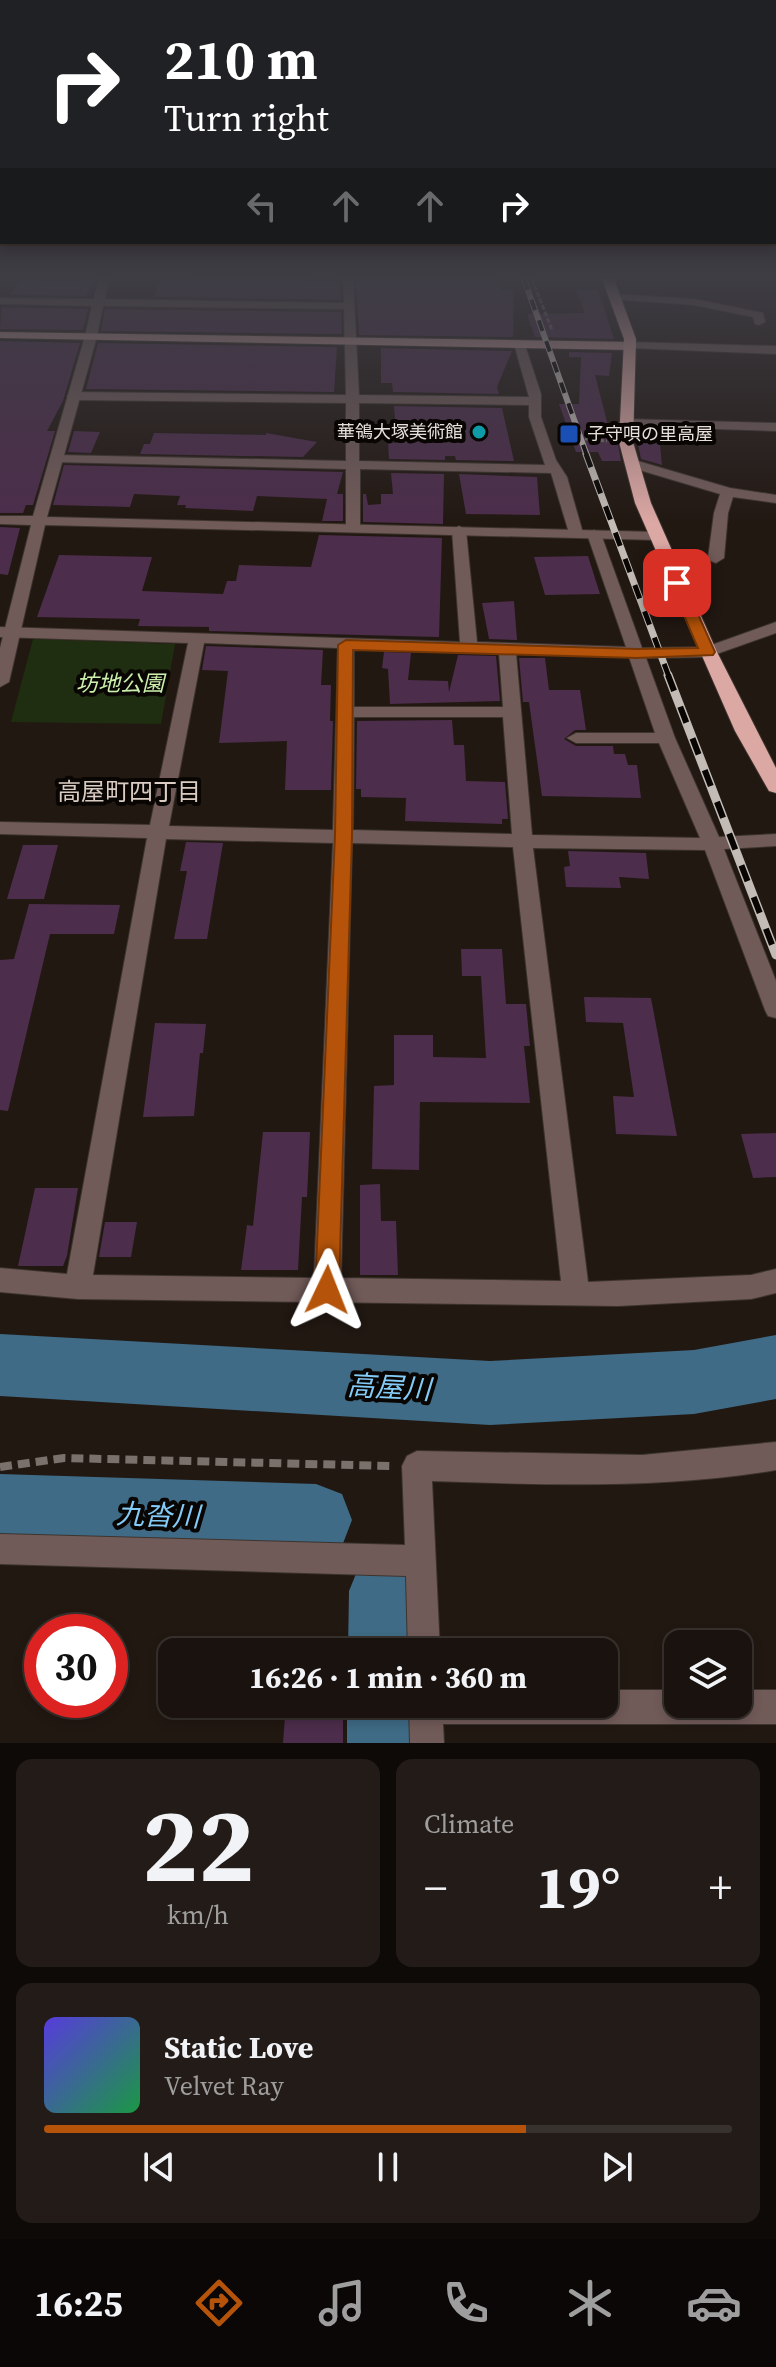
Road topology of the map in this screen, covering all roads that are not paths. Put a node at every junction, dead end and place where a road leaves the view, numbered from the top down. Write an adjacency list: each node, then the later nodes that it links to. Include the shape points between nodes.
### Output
1 (84, 360): 5 (street)
2 (352, 360): 6 (street)
3 (524, 360): 7 (street)
4 (630, 360): 8 (highway)
5 (73, 396): 6 (street); 10 (street)
6 (352, 399): 7 (street); 12 (street)
7 (535, 401): 13 (street, via 535,417)
8 (625, 423): 9 (street); 11 (highway)
9 (776, 427)
10 (58, 459): 12 (street); 17 (street)
11 (631, 463): 14 (street); 21 (highway)
12 (354, 465): 13 (street); 18 (street)
13 (556, 469): 20 (street)
14 (728, 492): 15 (street); 22 (street)
15 (776, 499)
16 (0, 520): 17 (street)
17 (39, 521): 18 (street); 24 (street)
18 (353, 528): 19 (street)
19 (459, 530): 20 (street); 27 (street)
20 (585, 534): 21 (street); 30 (street)
21 (657, 536): 29 (highway)
22 (716, 558)
23 (776, 627): 29 (street)
24 (6, 632): 25 (street); 31 (street)
25 (197, 639): 26 (street); 38 (street)
26 (346, 645): 27 (street); 32 (street)
27 (469, 649): 28 (street)
28 (507, 650): 30 (street); 33 (street)
29 (708, 652): 30 (street); 36 (highway)
30 (637, 653): 35 (street)
31 (0, 682)
32 (345, 712): 33 (street); 39 (street)
33 (512, 712): 41 (street)
34 (576, 738): 35 (street)
35 (666, 738): 42 (street)
36 (776, 786)
37 (0, 828): 38 (street)
38 (158, 831): 39 (street); 46 (street)
39 (343, 835): 41 (street); 47 (street)
40 (776, 840): 42 (street)
41 (524, 841): 42 (street); 48 (street)
42 (710, 844): 43 (street)
43 (776, 1010)
44 (0, 1280): 46 (street)
45 (776, 1281): 48 (street, via 751,1287)
46 (78, 1287): 47 (street)
47 (327, 1290): 48 (street)
48 (576, 1294)
49 (776, 1456): 51 (street, via 603,1472 417,1466)
50 (0, 1549): 51 (street)
51 (421, 1561): 52 (street)
52 (424, 1638)
53 (618, 1707): 54 (street)
54 (776, 1707)
55 (426, 1718): 56 (street)
56 (427, 1743)

